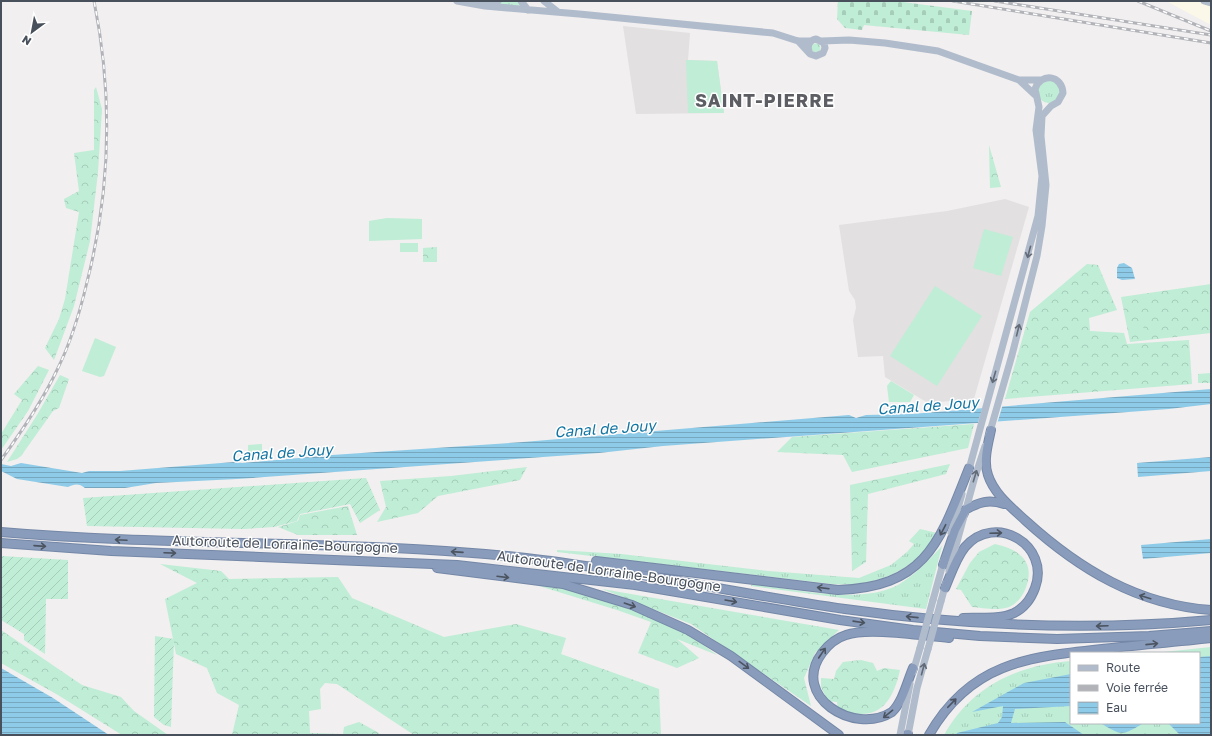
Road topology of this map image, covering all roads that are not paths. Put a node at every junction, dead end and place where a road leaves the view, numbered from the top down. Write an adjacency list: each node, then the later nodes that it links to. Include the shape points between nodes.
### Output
1 (456, 1): 7 (main road, via 471,5)
2 (521, 1): 8 (main road)
3 (541, 1): 8 (main road)
4 (546, 1): 9 (main road)
5 (1204, 1): 6 (main road)
6 (1211, 3)
7 (499, 4): 8 (main road)
8 (528, 10): 9 (main road)
9 (558, 12): 10 (main road, via 773,33)
10 (798, 40): 11 (main road); 14 (main road)
11 (811, 41): 12 (main road); 14 (main road)
12 (822, 41): 13 (main road); 15 (main road)
13 (836, 41): 15 (main road); 16 (main road, via 890,44 931,50)
14 (809, 51): 15 (main road, via 816,56)
15 (824, 51)
16 (1019, 80): 17 (main road); 18 (main road)
17 (1040, 80): 18 (main road, via 1036,84); 19 (main road, via 1053,78 1058,80 1063,88 1062,98)
18 (1037, 98): 19 (main road, via 1042,104); 21 (main road, one-way to 21, via 1037,137 1042,176 1039,214)
19 (1051, 106): 20 (main road, one-way to 19, via 1041,234 1046,184 1041,122 1043,114)
20 (991, 430): 23 (main road, one-way to 20); 30 (highway, one-way to 20, via 1168,604 1133,592 1086,568 1049,540 1011,507 992,484 986,462)
21 (969, 468): 27 (highway, one-way to 27, via 948,521 935,545 901,576 862,589 838,590 595,561); 28 (main road)
22 (1004, 504): 23 (highway, via 988,500)
23 (965, 511): 28 (highway, via 955,530); 29 (main road)
24 (1, 532): 27 (highway, Autoroute de Lorraine-Bourgogne, one-way to 24, via 422,550 181,542)
25 (1, 543): 26 (highway, Autoroute de Lorraine-Bourgogne, one-way to 26, via 111,551)
26 (381, 561): 35 (highway, Autoroute de Lorraine-Bourgogne, one-way to 35, via 457,564 604,581 913,630); 39 (highway, one-way to 39, via 564,584 632,605 688,630 731,656)
27 (576, 564): 32 (highway, Autoroute de Lorraine-Bourgogne, one-way to 27, via 844,609)
28 (943, 565): 38 (main road, bridge)
29 (945, 588): 32 (highway, one-way to 32, via 966,546 974,539 989,533 1002,533 1018,538 1030,549 1037,565 1038,574 1033,595 1021,608 1006,616 960,618); 40 (main road, one-way to 29, bridge)
30 (1211, 610)
31 (1211, 620): 32 (highway, Autoroute de Lorraine-Bourgogne, one-way to 32, via 1063,627)
32 (951, 622)
33 (1211, 631): 35 (highway, Autoroute de Lorraine-Bourgogne)
34 (1211, 638): 36 (highway, one-way to 34)
35 (1057, 639): 38 (highway, one-way to 35, via 902,696 892,711 869,724 852,724 836,717 824,707 816,691 814,678 819,656 835,640 847,634 866,632 996,641)
36 (1079, 652)
37 (1070, 653): 41 (highway, one-way to 37, via 943,713 965,691 992,672 1026,659)
38 (913, 668): 40 (main road, via 902,720)
39 (840, 735)
40 (906, 735)
41 (929, 735)

